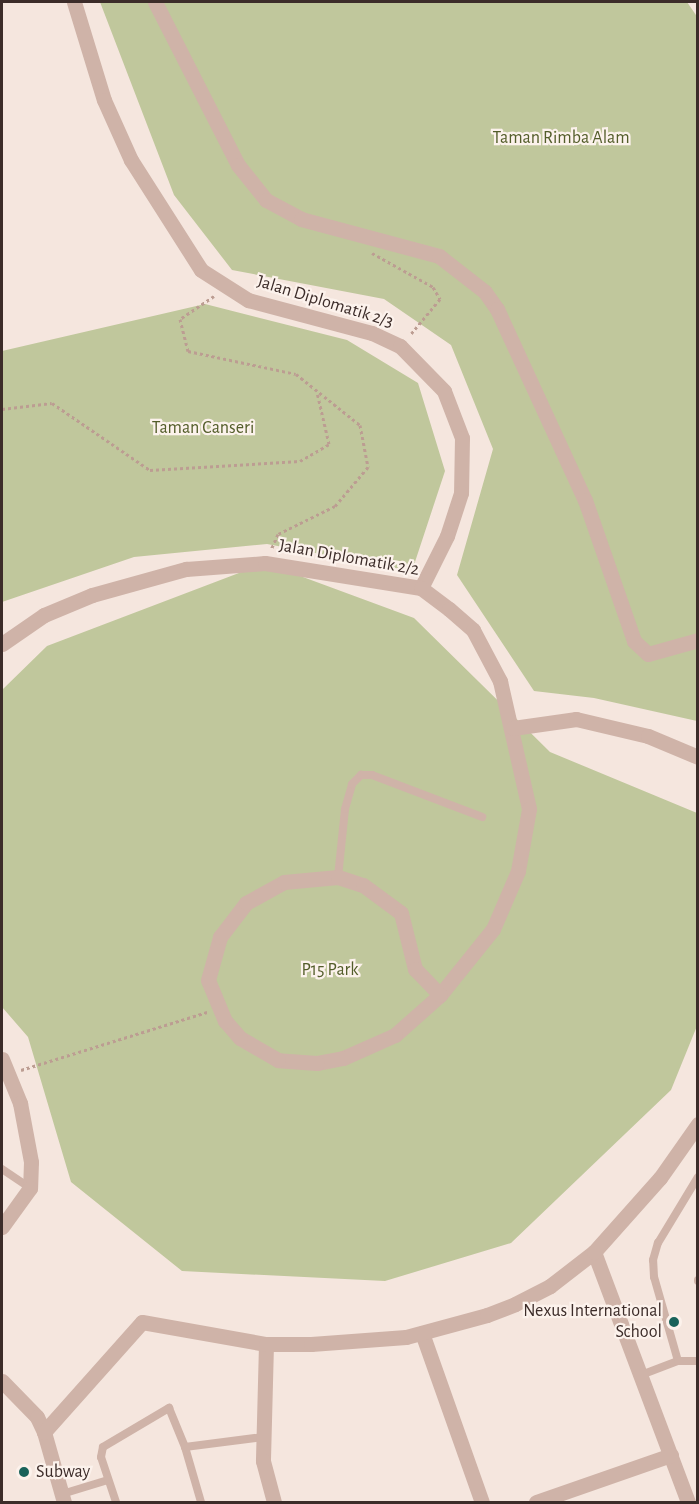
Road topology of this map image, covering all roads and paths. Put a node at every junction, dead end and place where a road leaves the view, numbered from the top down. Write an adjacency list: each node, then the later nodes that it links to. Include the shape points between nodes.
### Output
1 (75, 2): 4 (street, Jalan Diplomatik 2/3, via 104,100 131,160 180,242 201,270)
2 (155, 2): 3 (street, via 238,165 253,186 266,200 301,219)
3 (363, 235): 5 (path, via 374,257 433,287 440,299); 10 (street, via 439,256 485,292 497,309 585,500 634,642 648,654)
4 (225, 288): 5 (street, Jalan Diplomatik 2/3, via 248,300 372,333); 6 (path, via 180,319 188,351 296,374)
5 (400, 346): 9 (street, Jalan Diplomatik 2/3, via 444,391 462,438 461,493 447,537)
6 (317, 391): 7 (path, via 329,444 300,461 150,470 52,402); 8 (path, via 360,425 368,467 335,506 278,534)
7 (2, 409)
8 (265, 563): 9 (street, Jalan Diplomatik 2/2); 11 (street, Jalan Diplomatik 2/2, via 186,569 92,595 44,615)
9 (421, 588): 12 (street, Jalan Diplomatik 2/2, via 473,630 500,681)
10 (698, 640)
11 (2, 645)
12 (513, 728): 13 (street, via 576,719 648,736); 16 (street, Jalan Diplomatik 2/2, via 529,809 518,871 493,929)
13 (698, 757)
14 (482, 817): 15 (lane, via 372,775 362,776 352,784 345,809)
15 (338, 877): 16 (street, Jalan Diplomatik 2/2, via 363,885 401,913 415,969); 17 (street, Jalan Diplomatik 2/2, via 284,882 264,890 231,918 208,980)
16 (440, 995): 17 (street, Jalan Diplomatik 2/2, via 395,1035 373,1046 343,1058 296,1064 259,1051 240,1038)
17 (219, 1008): 19 (path)
18 (2, 1059): 19 (street)
19 (11, 1074): 23 (street, via 27,1134)
20 (698, 1124): 25 (street, via 660,1178)
21 (2, 1169): 23 (lane)
22 (698, 1178): 28 (lane, via 658,1243 653,1260 654,1277)
23 (30, 1188): 24 (street)
24 (2, 1227)
25 (594, 1252): 26 (street, via 550,1286 515,1304); 30 (street)
26 (422, 1334): 27 (street, via 353,1342); 41 (street)
27 (266, 1344): 32 (street, via 142,1322); 33 (street)
28 (678, 1361): 29 (lane); 30 (lane)
29 (698, 1361)
30 (641, 1375): 35 (street)
31 (2, 1381): 32 (street, via 37,1417)
32 (44, 1432): 37 (street)
33 (263, 1437): 34 (lane); 40 (street, via 263,1466)
34 (185, 1447): 36 (lane, via 173,1412 164,1410 103,1447 101,1457); 39 (lane)
35 (671, 1455): 42 (street); 43 (street)
36 (108, 1480): 37 (lane); 38 (lane)
37 (61, 1500)
38 (116, 1503)
39 (201, 1503)
40 (274, 1503)
41 (482, 1503)
42 (537, 1503)
43 (688, 1503)

